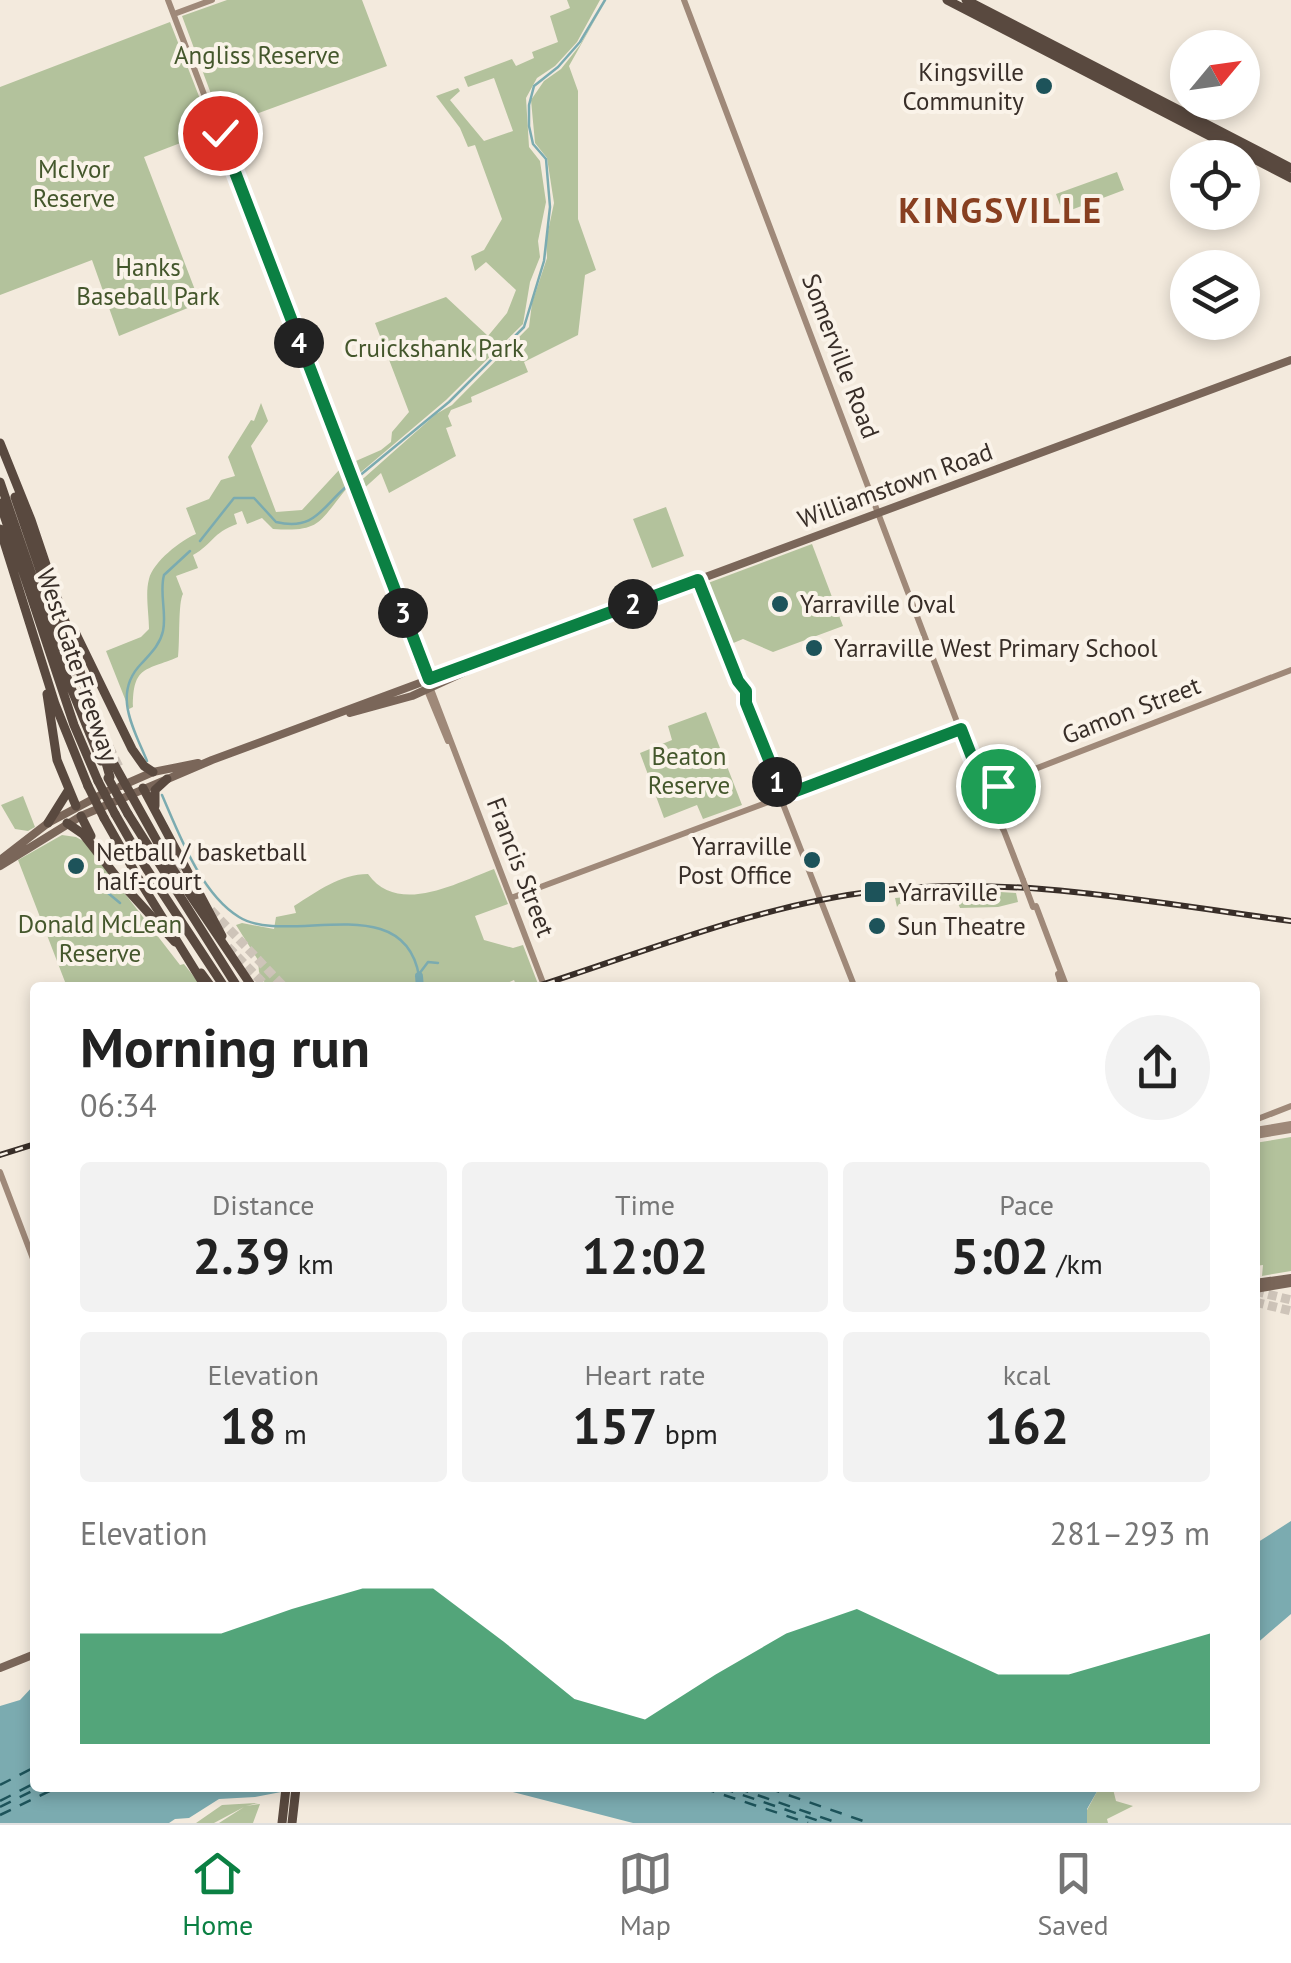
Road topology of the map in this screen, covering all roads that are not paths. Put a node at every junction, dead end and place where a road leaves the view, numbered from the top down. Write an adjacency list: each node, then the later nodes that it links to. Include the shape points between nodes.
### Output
1 (168, 0): 6 (main road, Francis Street)
2 (212, 0): 6 (main road)
3 (684, 0): 21 (main road, Somerville Road)
4 (946, 0): 7 (highway)
5 (966, 0): 7 (highway)
6 (174, 14): 29 (main road, Francis Street)
7 (1020, 32): 8 (highway); 9 (highway)
8 (1163, 102): 9 (highway); 11 (highway)
9 (1166, 113): 10 (highway)
10 (1224, 140)
11 (1227, 140)
12 (1260, 156): 14 (highway)
13 (1260, 159): 15 (highway)
14 (1291, 168)
15 (1291, 178)
16 (1291, 360): 21 (main road, Williamstown Road)
17 (0, 442): 23 (highway)
18 (0, 459): 26 (highway)
19 (0, 482): 40 (highway)
20 (0, 503): 40 (highway, West Gate Freeway, via 74,725)
21 (879, 513): 24 (main road, Williamstown Road); 33 (main road, Somerville Road)
22 (0, 528): 25 (highway)
23 (41, 549): 27 (highway); 34 (highway)
24 (698, 580): 29 (main road, Williamstown Road); 45 (main road)
25 (18, 581): 40 (highway, via 55,704); 44 (highway)
26 (64, 642)
27 (79, 668): 40 (highway); 59 (highway, bridge, via 114,764)
28 (1291, 670): 41 (main road, Gamon Street)
29 (428, 684): 30 (main road, Williamstown Road); 31 (main road, Francis Street); 32 (main road, Williamstown Road); 36 (main road, Francis Street)
30 (412, 696): 31 (main road); 32 (main road, Williamstown Road)
31 (435, 714): 36 (main road, Francis Street)
32 (336, 715): 35 (main road, Williamstown Road)
33 (961, 729): 42 (main road, Somerville Road); 45 (main road)
34 (132, 749): 37 (highway); 38 (highway)
35 (212, 760): 37 (main road, Williamstown Road); 39 (main road, Williamstown Road)
36 (458, 760): 54 (main road, Francis Street)
37 (153, 772): 38 (main road, Williamstown Road)
38 (138, 778): 43 (main road); 46 (main road, Williamstown Road)
39 (167, 779): 43 (main road, Williamstown Road); 48 (highway, via 154,794)
40 (101, 780): 56 (highway, bridge, via 104,818); 57 (highway, West Gate Freeway, bridge, via 146,868); 58 (highway, West Gate Freeway, bridge)
41 (1001, 782): 42 (main road, Gamon Street); 47 (main road)
42 (984, 786): 47 (main road, Somerville Road); 53 (main road, Somerville Road)
43 (143, 788): 46 (main road, Williamstown Road); 48 (highway)
44 (68, 790): 46 (highway); 49 (highway)
45 (781, 795): 54 (main road); 62 (main road)
46 (78, 811): 49 (main road); 50 (main road); 52 (highway)
47 (998, 811): 53 (main road, Somerville Road)
48 (160, 820): 60 (highway)
49 (48, 823): 51 (main road)
50 (67, 824): 51 (main road); 52 (highway)
51 (0, 863)
52 (110, 868): 55 (highway)
53 (1025, 880): 63 (main road, Somerville Road, bridge)
54 (511, 898): 61 (main road, Francis Street)
55 (204, 982)
56 (205, 982)
57 (222, 982)
58 (234, 982)
59 (245, 982)
60 (246, 982)
61 (543, 982)
62 (853, 982)
63 (1063, 982)
64 (1290, 1109): 65 (main road)
65 (1260, 1118)
66 (1291, 1127): 67 (main road)
67 (1260, 1132)
68 (0, 1172): 69 (main road)
69 (30, 1251)
70 (1291, 1280): 71 (main road)
71 (1260, 1285)
72 (30, 1656): 73 (main road)
73 (0, 1668)
74 (286, 1792): 76 (highway)
75 (296, 1792): 77 (highway)
76 (282, 1823)
77 (292, 1823)

